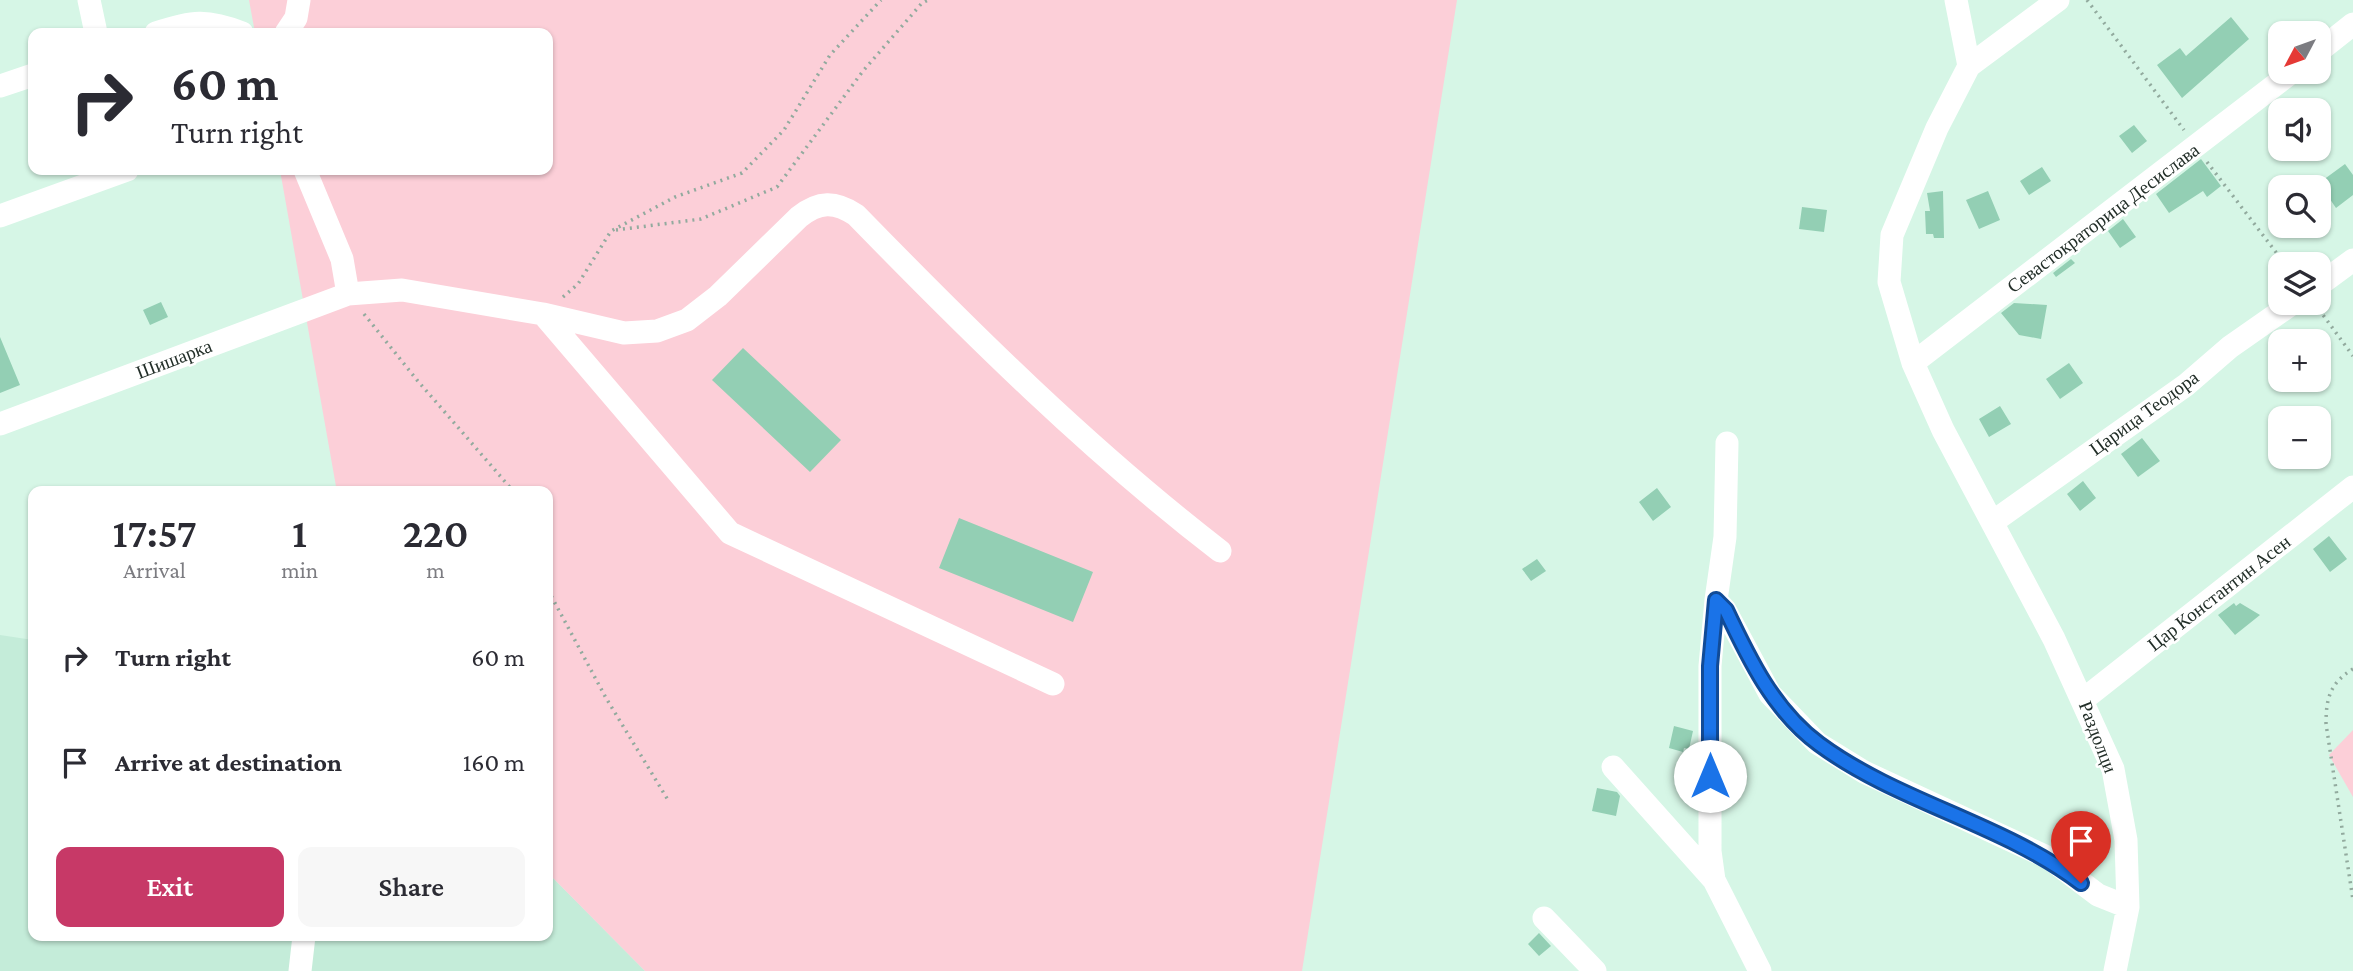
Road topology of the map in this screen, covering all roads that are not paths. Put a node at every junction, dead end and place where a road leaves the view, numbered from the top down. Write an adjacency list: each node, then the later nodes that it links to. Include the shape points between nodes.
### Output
1 (89, 0): 6 (street)
2 (299, 0): 9 (street)
3 (1956, 0): 11 (street)
4 (2058, 0): 11 (street)
5 (2353, 24): 10 (street)
6 (95, 28)
7 (172, 28): 8 (street, via 214,22)
8 (229, 28)
9 (289, 28)
10 (2331, 41)
11 (1969, 66): 23 (street, Раздолци, via 1892,235 1889,282)
12 (28, 77): 14 (street)
13 (2276, 84): 23 (street, Севастократорица Десислава)
14 (0, 86)
15 (113, 175): 17 (street)
16 (307, 175): 20 (street, via 342,259)
17 (0, 216)
18 (2353, 260): 19 (street)
19 (2331, 276)
20 (348, 294): 21 (street, Шишарка, via 402,290); 24 (street, Шишарка)
21 (542, 314): 28 (street, Шишарка, via 624,333 657,331 687,320 718,296 811,207 842,206 1148,495); 30 (street, via 730,533)
22 (2276, 315): 27 (street, Царица Теодора)
23 (1913, 363): 27 (street, Раздолци, via 1943,430)
24 (0, 424)
25 (1727, 443): 29 (street, via 1725,537)
26 (2353, 486): 31 (street, Цар Константин Асен)
27 (1994, 522): 31 (street, Раздолци)
28 (1220, 551)
29 (1716, 600): 33 (street, via 1710,666); 34 (street, via 1726,610 1770,694 1817,743 1864,772 2049,858 2098,895)
30 (1053, 684)
31 (2084, 699): 34 (street, Раздолци, via 2113,769 2126,840)
32 (1613, 767): 33 (street)
33 (1714, 880): 39 (street)
34 (2128, 907): 40 (street, Раздолци)
35 (1544, 918): 38 (street)
36 (303, 941): 37 (street)
37 (300, 971)
38 (1595, 971)
39 (1760, 971)
40 (2115, 971)

